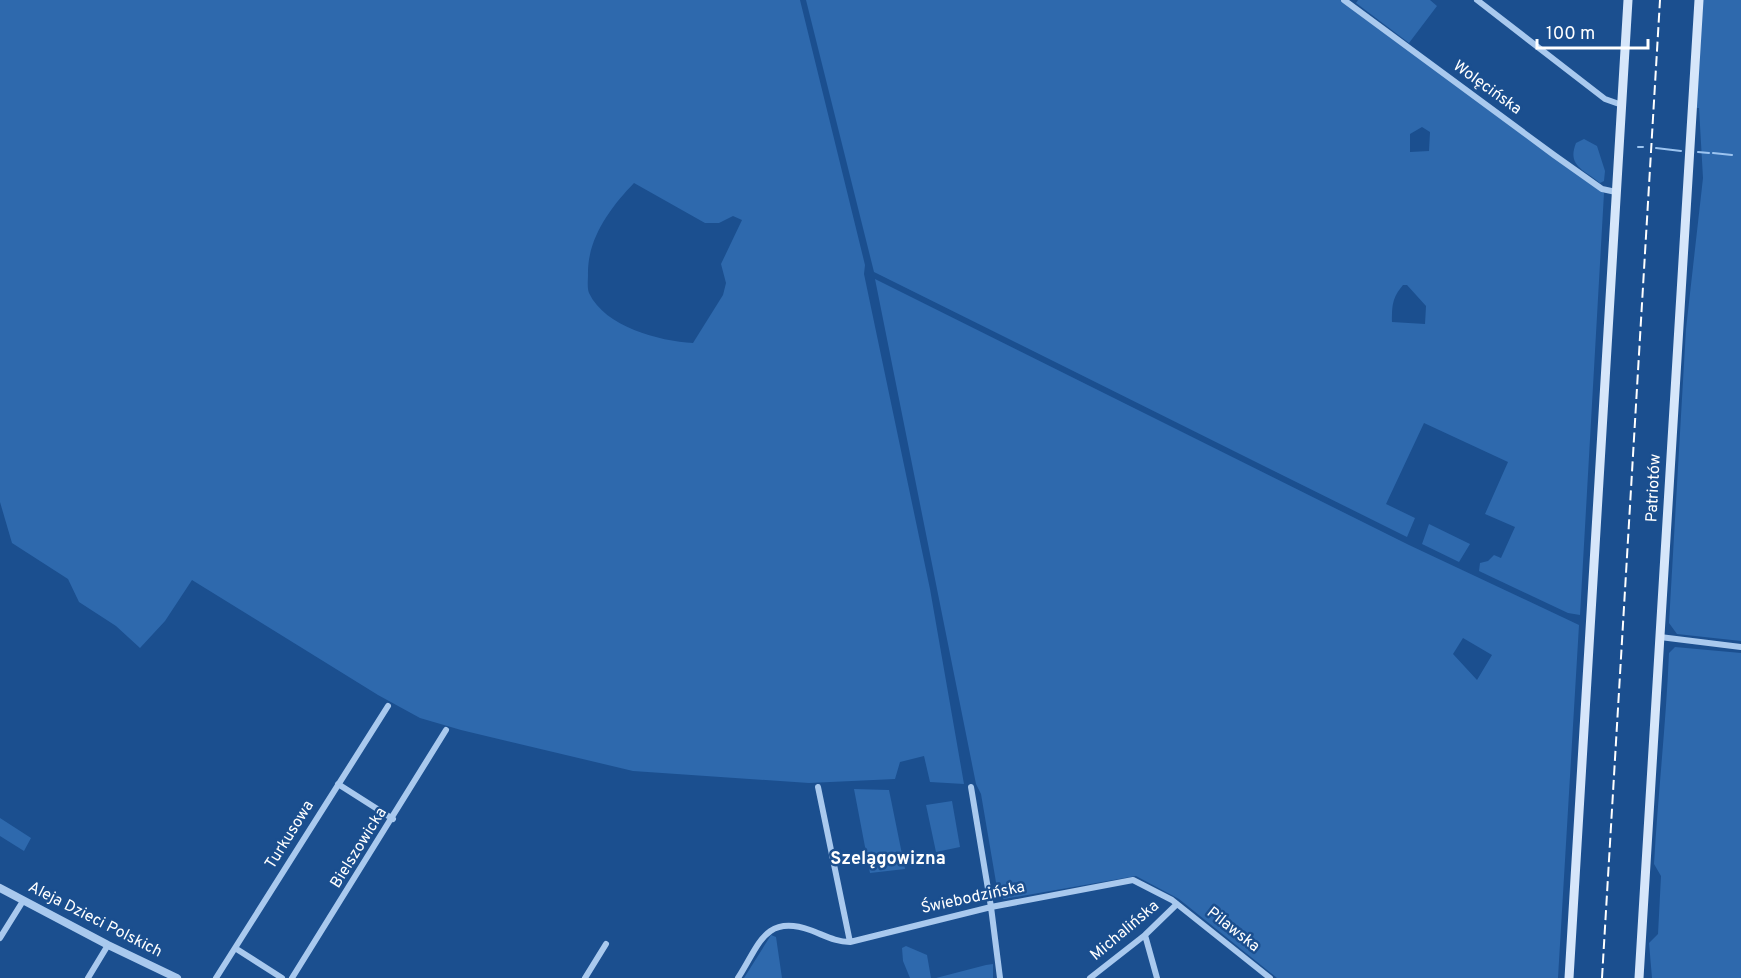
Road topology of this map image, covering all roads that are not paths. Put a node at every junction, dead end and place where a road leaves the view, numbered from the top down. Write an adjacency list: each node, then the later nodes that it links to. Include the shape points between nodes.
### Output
1 (1344, 0): 6 (street, Wolęcińska, via 1602,189)
2 (1477, 0): 5 (street, via 1605,99)
3 (1628, 0): 5 (main road)
4 (1699, 0): 7 (main road, Patriotów)
5 (1622, 105): 6 (main road)
6 (1616, 192): 36 (main road)
7 (1660, 637): 8 (street); 37 (main road, Patriotów)
8 (1741, 646)
9 (388, 706): 11 (street, Turkusowa)
10 (446, 730): 14 (street, Bielszowicka)
11 (338, 784): 14 (street); 24 (street, Turkusowa)
12 (818, 787): 21 (street)
13 (971, 787): 18 (street)
14 (393, 819): 29 (street, Bielszowicka)
15 (0, 888): 16 (street, Aleja Dzieci Polskich)
16 (23, 901): 20 (street); 23 (street, Aleja Dzieci Polskich)
17 (1177, 904): 18 (street, Świebodzińska, via 1156,889 1133,880); 19 (street, Michalińska); 35 (street, Pilawska)
18 (992, 908): 21 (street, Świebodzińska); 32 (street)
19 (1145, 935): 33 (street, Michalińska); 34 (street)
20 (0, 938)
21 (850, 942): 31 (street, Świebodzińska, via 835,941 796,926 772,927)
22 (606, 944): 30 (street)
23 (108, 945): 25 (street); 26 (street, Aleja Dzieci Polskich)
24 (235, 948): 27 (street, Turkusowa); 28 (street)
25 (88, 978)
26 (177, 978)
27 (216, 978)
28 (282, 978)
29 (292, 978)
30 (585, 978)
31 (738, 978)
32 (1000, 978)
33 (1090, 978)
34 (1157, 978)
35 (1270, 978)
36 (1569, 978)
37 (1640, 978)

